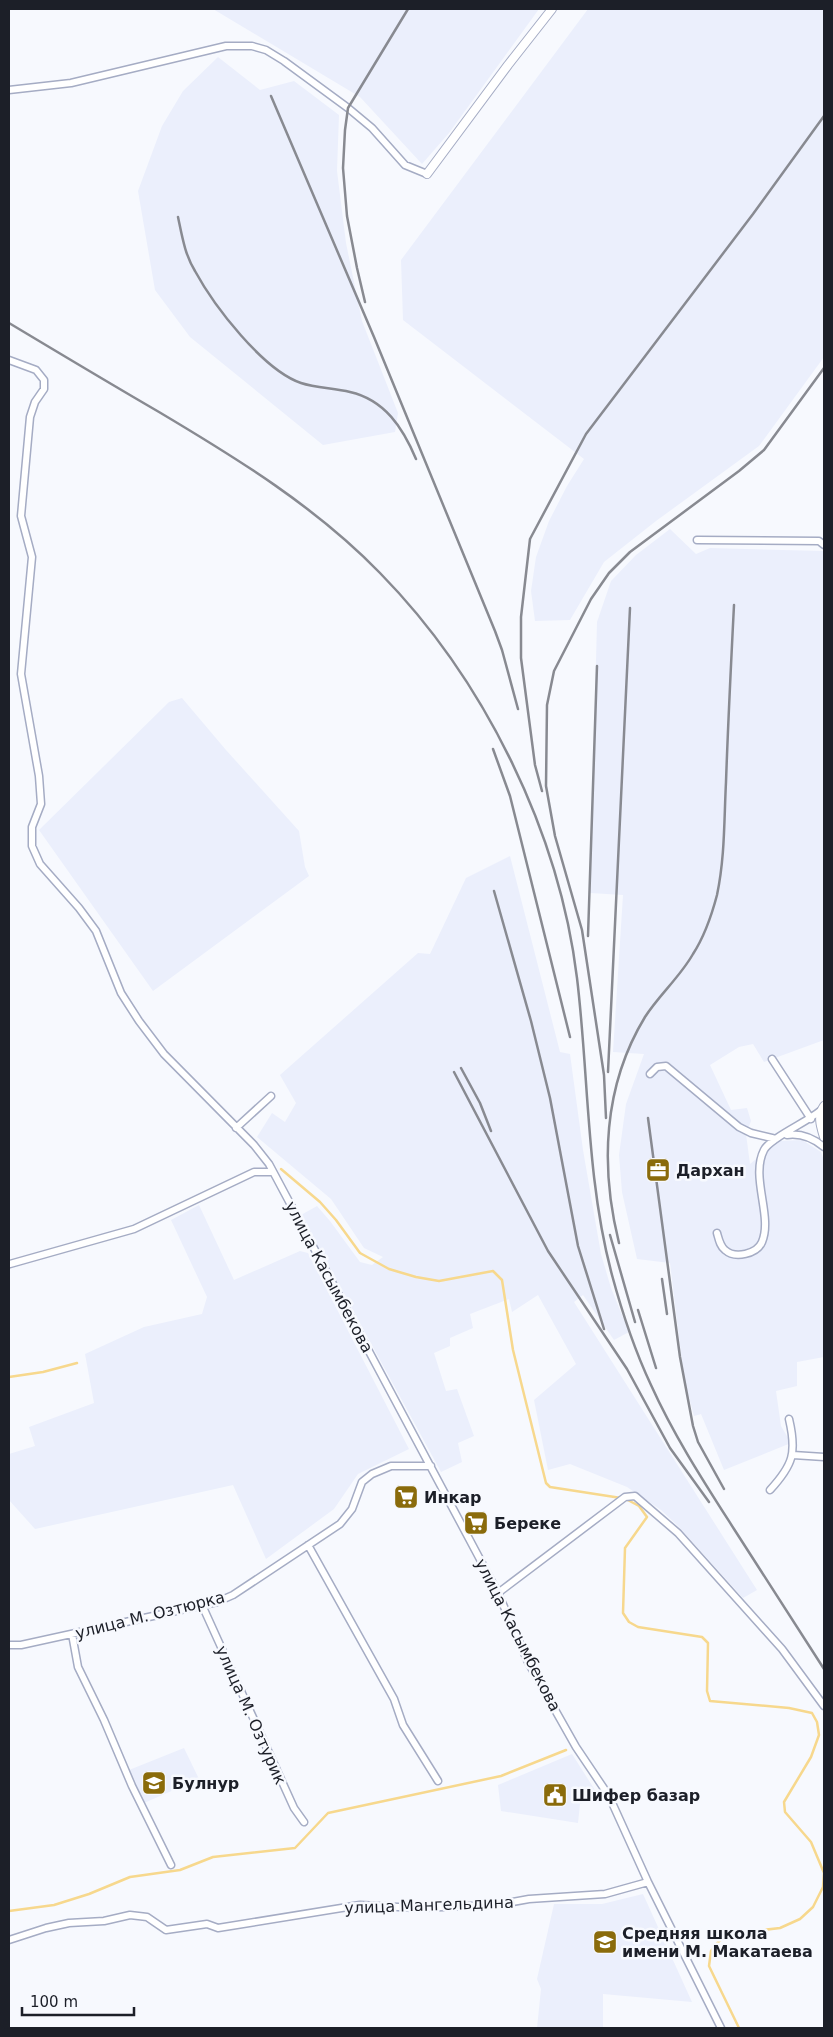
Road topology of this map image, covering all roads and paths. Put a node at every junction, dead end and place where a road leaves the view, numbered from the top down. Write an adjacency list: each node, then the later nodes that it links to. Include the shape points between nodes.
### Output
1 (552, 9): 3 (street)
2 (9, 90): 3 (street, via 71,83 226,46 252,46 266,50 303,74 372,128 405,165)
3 (427, 174)
4 (9, 360): 12 (street, улица Касымбекова, via 36,370 44,380 44,389 30,417 21,516 32,557 21,674 39,776 40,804 32,827 32,846 40,864 80,908 96,932 121,993 139,1021 164,1054)
5 (697, 540): 6 (street, via 818,541)
6 (824, 545)
7 (772, 1058): 11 (street)
8 (650, 1074): 15 (street, via 657,1067 666,1066 739,1127)
9 (271, 1096): 12 (street)
10 (822, 1109): 11 (street); 14 (street, via 820,1120)
11 (811, 1119): 13 (street)
12 (236, 1128): 17 (street, улица Касымбекова, via 254,1145)
13 (784, 1135): 15 (street); 16 (street, via 800,1135)
14 (824, 1138)
15 (776, 1139): 18 (street, via 765,1147 760,1160 764,1217 764,1236 760,1246 748,1253 730,1254 720,1244)
16 (824, 1148)
17 (272, 1172): 19 (street, via 254,1172 134,1229); 23 (street, улица Касымбекова)
18 (717, 1234)
19 (10, 1264)
20 (789, 1419): 21 (street)
21 (793, 1455): 22 (street); 24 (street)
22 (824, 1457)
23 (431, 1466): 25 (street, улица М. Озтюрка, via 391,1466 372,1474 362,1482 352,1510 340,1524); 26 (street, улица Касымбекова)
24 (770, 1490)
25 (308, 1545): 27 (street, улица М. Озтюрка, via 233,1595); 31 (street, via 394,1699 403,1725)
26 (498, 1593): 30 (street, via 625,1497 635,1496 678,1533 782,1649); 34 (street, улица Касымбекова, via 528,1662 576,1747 609,1796)
27 (202, 1605): 28 (street, улица М. Озтюрка); 32 (street, улица М. Озтурик, via 294,1808)
28 (72, 1634): 29 (street, улица М. Озтюрка); 33 (street, via 78,1667)
29 (9, 1645)
30 (824, 1706)
31 (438, 1781)
32 (304, 1822)
33 (171, 1865)
34 (648, 1882): 35 (street, улица Мангельдина, via 606,1894 529,1899 496,1905 417,1908 360,1905 218,1928 207,1924 166,1930 147,1917 130,1915 46,1928); 36 (street, улица Касымбекова)
35 (9, 1940)
36 (721, 2028)

